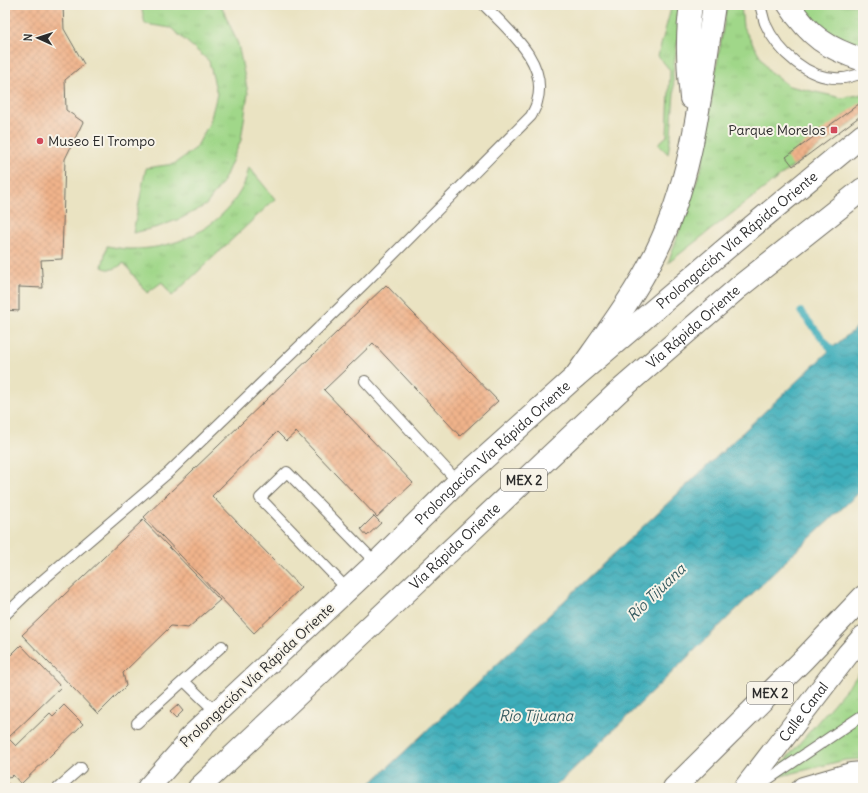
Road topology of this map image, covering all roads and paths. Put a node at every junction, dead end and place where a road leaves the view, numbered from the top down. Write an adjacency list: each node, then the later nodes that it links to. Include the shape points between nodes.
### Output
1 (484, 5): 17 (lane, via 532,59 540,88 531,116 364,284 168,473)
2 (691, 5): 8 (main road, via 688,72)
3 (714, 5): 8 (main road)
4 (760, 5): 7 (lane, via 765,24 780,47 797,65 820,76 841,78)
5 (789, 5): 6 (main road, via 822,42)
6 (863, 60)
7 (863, 73)
8 (694, 134): 11 (main road, via 672,216 656,253 634,291)
9 (863, 135): 11 (main road, Prolongación Vía Rápida Oriente)
10 (863, 189): 29 (main road, Vía Rápida Oriente / MEX 2, via 739,287 618,392)
11 (575, 377): 13 (main road, Prolongación Vía Rápida Oriente)
12 (364, 382): 13 (lane)
13 (458, 482): 14 (main road, Prolongación Vía Rápida Oriente)
14 (376, 564): 15 (main road, Prolongación Vía Rápida Oriente); 15 (lane, via 288,472 260,498)
15 (348, 590): 22 (main road, Prolongación Vía Rápida Oriente)
16 (863, 597): 30 (main road, MEX 2)
17 (5, 615)
18 (863, 637): 31 (main road, Calle Canal)
19 (222, 646): 20 (lane)
20 (184, 681): 22 (lane); 23 (lane)
21 (863, 715): 32 (lane)
22 (210, 719): 27 (main road, Prolongación Vía Rápida Oriente); 28 (main road)
23 (137, 724)
24 (81, 768): 26 (lane)
25 (863, 773): 33 (main road)
26 (58, 788)
27 (136, 788)
28 (148, 788)
29 (199, 788)
30 (674, 788)
31 (745, 788)
32 (755, 788)
33 (803, 788)

